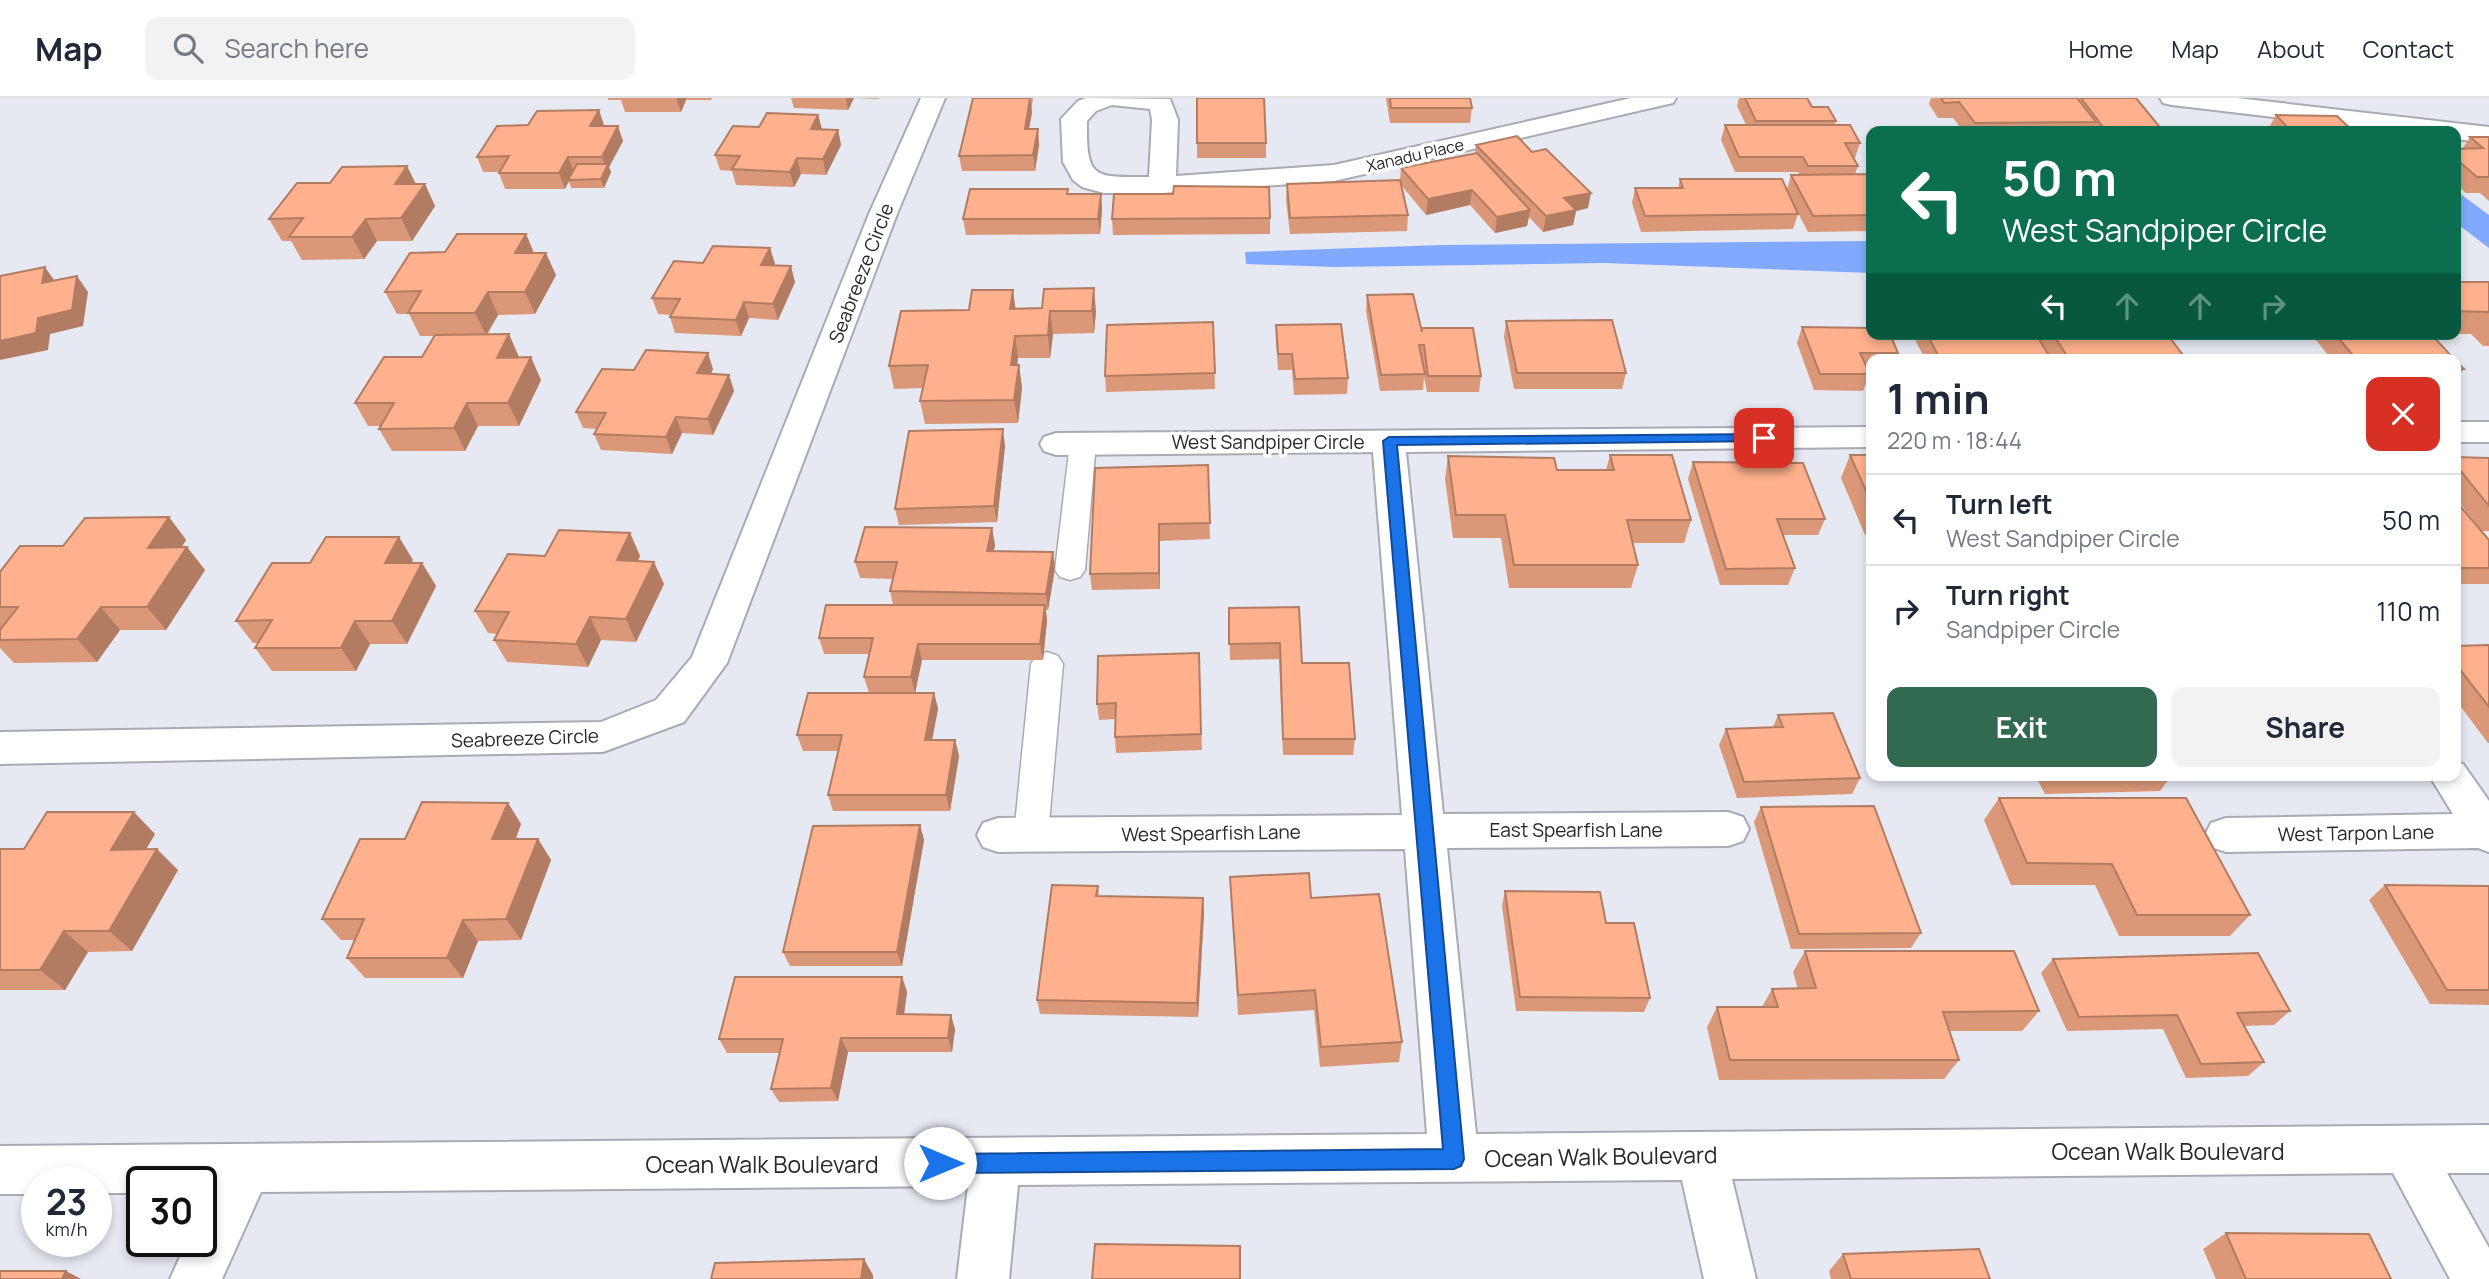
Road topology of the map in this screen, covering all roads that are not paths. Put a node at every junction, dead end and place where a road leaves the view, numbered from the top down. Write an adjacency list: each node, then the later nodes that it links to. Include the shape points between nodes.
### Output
1 (933, 98): 15 (street, Seabreeze Circle, via 883,214 708,663 670,711 603,737)
2 (1664, 98): 7 (street, Xanadu Place, via 1334,173)
3 (2172, 98): 4 (street)
4 (2412, 126)
5 (2461, 132): 6 (street)
6 (2489, 135)
7 (1162, 185)
8 (2461, 432): 9 (street)
9 (2489, 432)
10 (1866, 437): 11 (street)
11 (1389, 441): 12 (street, West Sandpiper Circle); 18 (street, West Sandpiper Circle)
12 (1070, 443): 13 (lane)
13 (1070, 570)
14 (1047, 664): 20 (lane)
15 (0, 748)
16 (2453, 781): 19 (street)
17 (1728, 829): 18 (street, East Spearfish Lane)
18 (1425, 830): 20 (street, West Spearfish Lane); 25 (street, West Sandpiper Circle)
19 (2488, 832): 21 (street, West Tarpon Lane)
20 (1014, 835)
21 (2226, 835)
22 (2489, 1149): 23 (street, Ocean Walk Boulevard)
23 (2407, 1150): 24 (street, Ocean Walk Boulevard); 32 (street)
24 (1702, 1156): 25 (street, Ocean Walk Boulevard); 31 (street)
25 (1454, 1159): 26 (street, Ocean Walk Boulevard)
26 (995, 1163): 27 (street, Ocean Walk Boulevard); 30 (street)
27 (246, 1168): 28 (street, Ocean Walk Boulevard); 29 (street)
28 (0, 1170)
29 (196, 1279)
30 (982, 1279)
31 (1730, 1279)
32 (2479, 1279)

